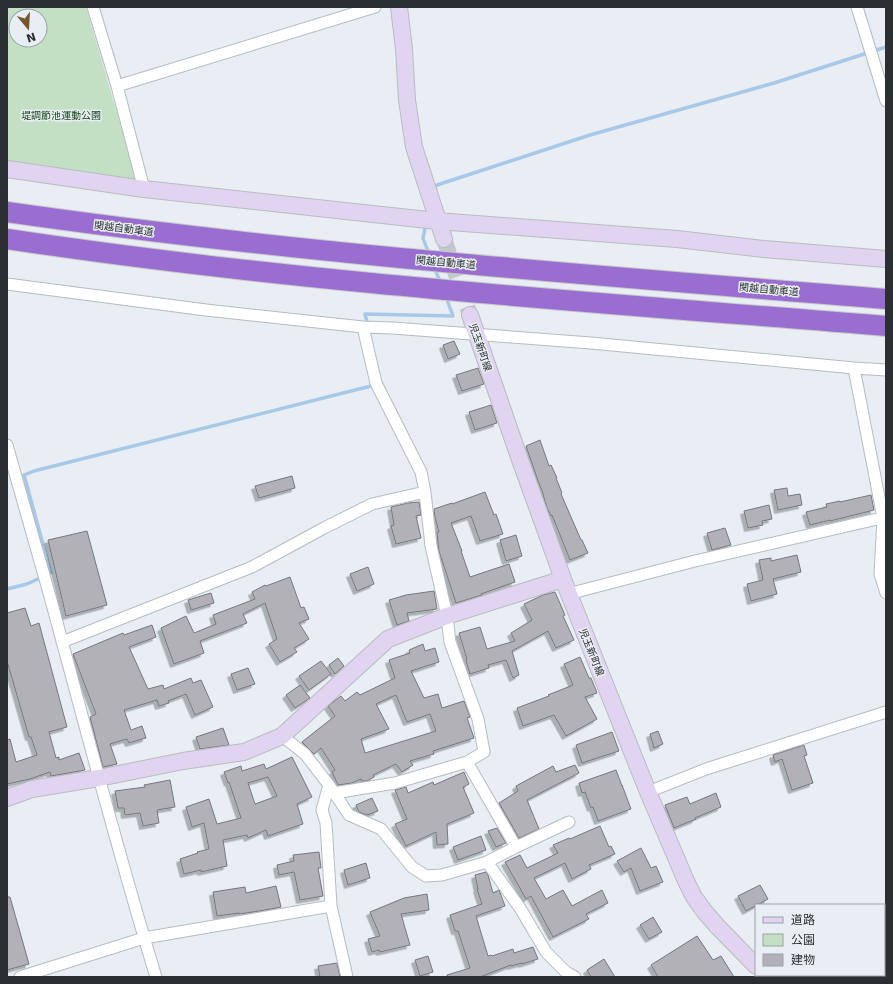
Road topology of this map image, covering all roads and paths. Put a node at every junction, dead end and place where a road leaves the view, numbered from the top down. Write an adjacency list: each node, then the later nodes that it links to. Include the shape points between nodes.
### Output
1 (93, 7): 5 (street)
2 (375, 7): 5 (street)
3 (399, 7): 10 (street, via 406,100 414,147)
4 (857, 7): 6 (street)
5 (117, 86): 8 (street)
6 (886, 101)
7 (7, 169): 8 (street)
8 (144, 189): 10 (street)
9 (7, 212): 15 (highway, 関越自動車道, via 157,232 377,256)
10 (437, 221): 12 (street); 13 (street, via 678,239)
11 (7, 239): 17 (highway, via 160,260 374,283)
12 (444, 239)
13 (886, 259)
14 (7, 284): 18 (street)
15 (886, 299)
16 (470, 315): 19 (street, 児玉新町線)
17 (886, 326)
18 (363, 327): 19 (street); 23 (street, via 376,382 421,472)
19 (477, 334): 20 (street); 25 (street, 児玉新町線)
20 (854, 368): 21 (street); 24 (street)
21 (886, 370)
22 (7, 445): 28 (street)
23 (424, 492): 27 (street, via 430,546); 28 (street, via 372,504 252,567)
24 (885, 517): 25 (street, via 695,561); 26 (street, via 880,574)
25 (565, 587): 27 (street); 34 (street, 児玉新町線)
26 (886, 593)
27 (447, 616): 30 (street, via 388,639); 31 (street, via 450,642 478,719 484,752)
28 (62, 642): 32 (street)
29 (886, 712): 34 (street, via 706,768)
30 (282, 736): 32 (street, via 244,752); 33 (street, via 305,754)
31 (467, 762): 33 (street, via 394,783); 37 (street)
32 (99, 778): 35 (street, via 32,789); 40 (street)
33 (332, 789): 38 (street, via 349,815 381,829 412,867 426,876 442,875); 39 (street, via 322,810 326,823)
34 (648, 792): 41 (street, 児玉新町線, via 694,897 717,926)
35 (7, 798)
36 (569, 822): 37 (street)
37 (516, 847): 38 (street)
38 (487, 862): 45 (street, via 520,908 546,952)
39 (331, 906): 40 (street); 44 (street)
40 (144, 938): 42 (street); 43 (street)
41 (755, 965)
42 (20, 977)
43 (156, 977)
44 (347, 977)
45 (574, 977)

